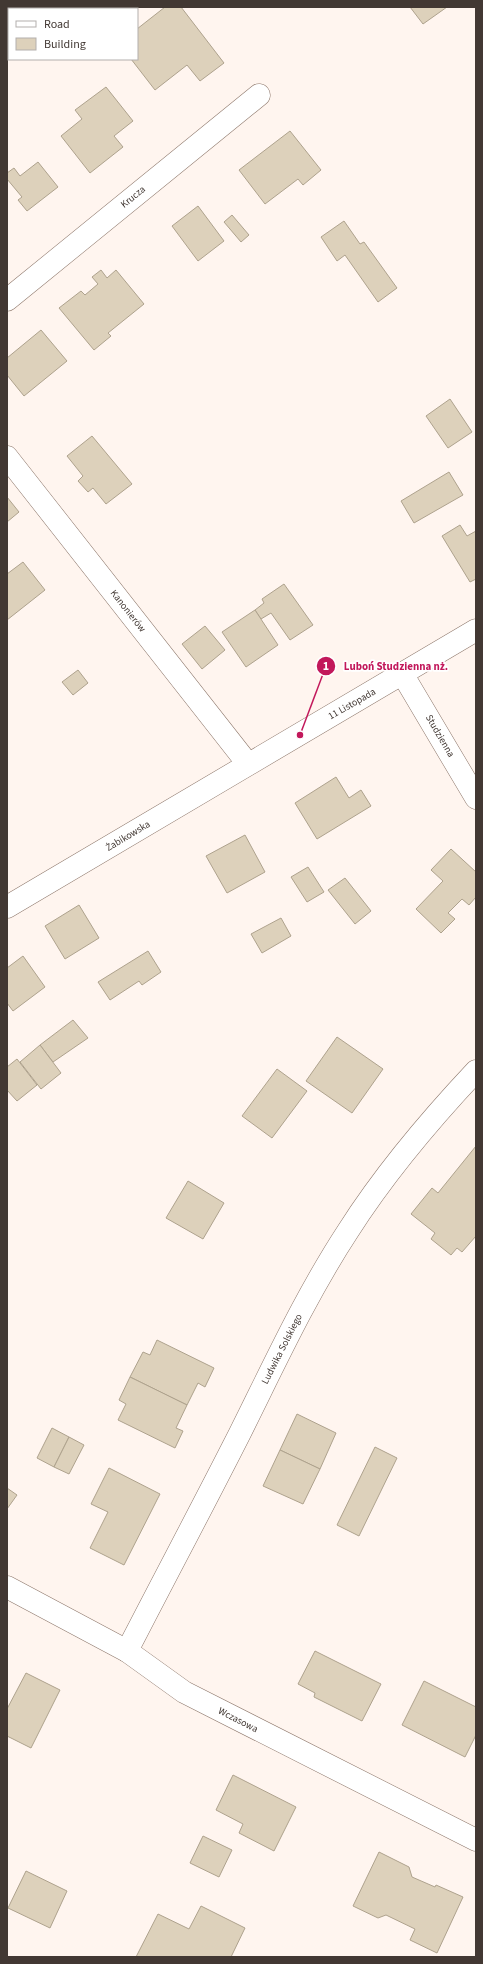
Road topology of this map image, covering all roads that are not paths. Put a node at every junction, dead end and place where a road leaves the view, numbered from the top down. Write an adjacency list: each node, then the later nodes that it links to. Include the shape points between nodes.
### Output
1 (259, 95): 2 (street, Krucza)
2 (7, 300)
3 (7, 457): 6 (street, Kanonierów)
4 (476, 630): 5 (street, 11 Listopada)
5 (403, 675): 6 (street, 11 Listopada); 7 (street, Studzienna)
6 (248, 764): 8 (street, Żabikowska)
7 (476, 798)
8 (7, 907)
9 (476, 1071): 11 (street, Ludwika Solskiego, via 401,1156 364,1206 331,1258 290,1332)
10 (7, 1587): 11 (street, Wczasowa)
11 (127, 1652): 12 (street, Wczasowa, via 184,1692)
12 (476, 1840)

